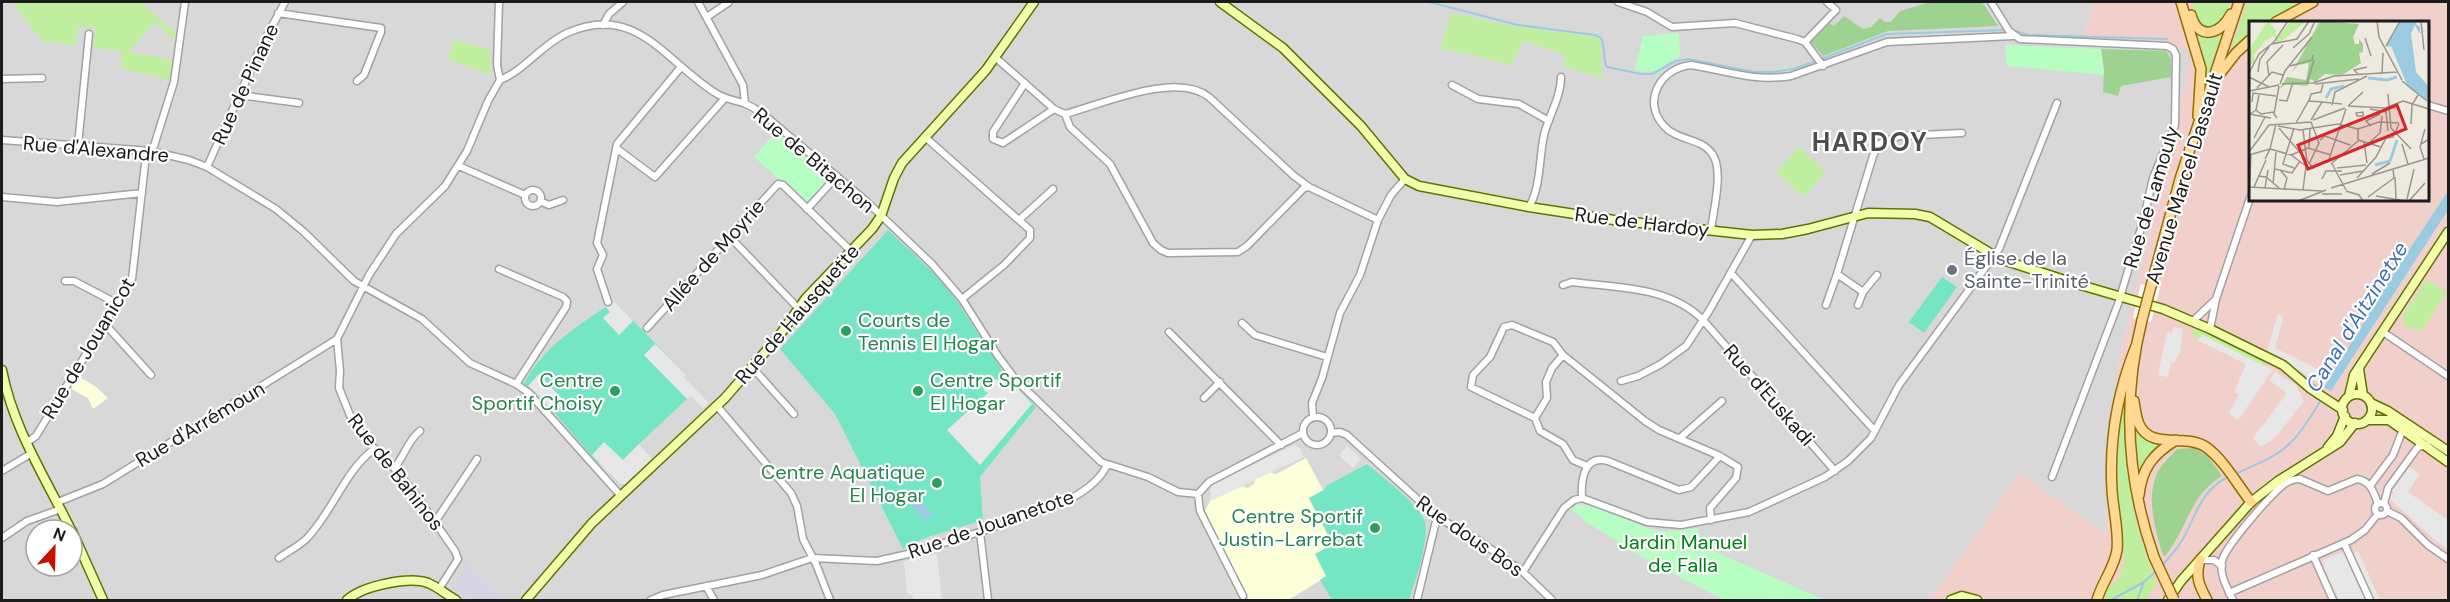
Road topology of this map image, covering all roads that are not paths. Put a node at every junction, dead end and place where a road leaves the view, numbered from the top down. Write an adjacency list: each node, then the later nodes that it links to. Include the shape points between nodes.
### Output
1 (185, 2): 52 (street, Rue de Jouanicot, via 174,82)
2 (285, 2): 17 (street, Rue de Pinane)
3 (499, 2): 31 (street)
4 (623, 2): 20 (street)
5 (698, 2): 18 (street)
6 (729, 2): 18 (street)
7 (1220, 2): 16 (street, Rue de Hardoy)
8 (1618, 2): 24 (street, via 1647,12 1672,27 1735,23)
9 (1827, 2): 24 (street, via 1836,10)
10 (1991, 2): 22 (street)
11 (2181, 2): 46 (main road, via 2201,69)
12 (2187, 2): 13 (main road, via 2192,20 2206,33 2226,24)
13 (2238, 2): 33 (main road, Avenue Marcel Dassault)
14 (2313, 2): 19 (main road)
15 (1029, 3): 25 (street, Rue de Hausquette)
16 (1232, 5): 56 (street, Rue de Hardoy, via 1295,59 1361,126)
17 (278, 13): 32 (street, via 381,28 364,75); 36 (street, Rue de Pinane)
18 (707, 17): 39 (street, via 743,85)
19 (2278, 21)
20 (603, 25): 27 (street, Rue de Bitachon, via 620,25 642,35); 31 (street, Rue de Bitachon, via 567,33)
21 (89, 34): 50 (street)
22 (2013, 36): 26 (street, via 1887,42); 85 (street, Rue de Lamouly, via 2027,40 2167,46 2175,51 2175,125 2153,178)
23 (2249, 41): 33 (main road)
24 (1805, 42): 26 (street)
25 (996, 58): 34 (street); 48 (street, Rue de Hausquette)
26 (1823, 66): 71 (street, via 1791,76 1758,79 1691,65 1663,77 1655,94 1658,118 1671,133 1708,148 1716,162 1718,176)
27 (681, 67): 37 (street, Rue de Bitachon); 51 (street)
28 (1560, 77): 45 (street, via 1561,87)
29 (42, 78): 30 (street)
30 (2, 79)
31 (500, 80): 53 (street, Rue de Bahinos)
32 (357, 81)
33 (2213, 82): 46 (main road, Avenue Marcel Dassault)
34 (1025, 83): 42 (street); 42 (street, via 993,132 996,142 1003,143)
35 (1452, 85): 45 (street, via 1478,99 1519,104)
36 (239, 95): 38 (street); 54 (street, Rue de Pinane)
37 (725, 98): 39 (street, Rue de Bitachon); 51 (street, via 655,177)
38 (299, 103)
39 (745, 103): 55 (street, Rue de Bitachon)
40 (2057, 103): 76 (street)
41 (2429, 106): 43 (street)
42 (1054, 109): 44 (street)
43 (2448, 111)
44 (1065, 114): 57 (street, via 1176,86 1197,89); 57 (street, via 1070,128 1110,164 1153,243 1168,253 1238,252)
45 (1549, 121): 65 (street)
46 (2196, 131): 102 (main road, Avenue Marcel Dassault, bridge, via 2165,227)
47 (1962, 133): 68 (street, via 1899,136 1879,144)
48 (925, 137): 67 (street, Rue de Hausquette, via 898,170); 69 (street)
49 (2, 140): 50 (street, Rue d'Alexandre)
50 (78, 145): 52 (street, Rue d'Alexandre)
51 (616, 148): 88 (street, via 597,243 603,255 597,269)
52 (150, 151): 54 (street, Rue d'Alexandre); 59 (street, Rue de Jouanicot, via 146,155)
53 (459, 166): 60 (street); 83 (street, Rue de Bahinos, via 445,186 396,234)
54 (207, 167): 83 (street, Rue d'Alexandre, via 276,209)
55 (837, 177): 66 (street); 67 (street, Rue de Bitachon)
56 (1405, 179): 65 (street, Rue de Hardoy, via 1428,189); 70 (street)
57 (1309, 187): 70 (street)
58 (1053, 189): 69 (street)
59 (142, 193): 61 (street, via 57,202); 89 (street, Rue de Jouanicot, via 134,273)
60 (525, 195): 64 (street, via 531,207); 64 (street, via 535,190)
61 (2, 197)
62 (564, 200): 64 (street, via 549,205)
63 (2249, 201): 87 (street)
64 (542, 202)
65 (1529, 207): 71 (street, Rue de Hardoy)
66 (807, 209): 74 (street, Allée de Moyrie, via 777,185); 75 (street)
67 (881, 216): 75 (street, Rue de Hausquette); 86 (street, Rue de Bitachon)
68 (1856, 216): 73 (street, Rue de Hardoy, via 1782,234); 76 (street, Rue de Hardoy, via 1903,213 1930,217); 79 (street)
69 (1018, 220): 86 (street, via 1029,230 1030,238)
70 (1377, 220): 104 (street)
71 (1711, 231): 73 (street, Rue de Hardoy)
72 (2448, 232): 100 (street)
73 (1752, 235): 78 (street)
74 (730, 237): 92 (street); 97 (street, Allée de Moyrie)
75 (851, 251): 92 (street, Rue de Hausquette)
76 (1995, 256): 85 (street, Rue de Hardoy); 129 (street, via 1899,385)
77 (499, 269): 112 (street, via 567,301)
78 (1731, 273): 93 (street); 129 (street)
79 (1837, 274): 84 (street); 90 (street)
80 (1877, 275): 84 (street)
81 (65, 281): 89 (street, via 74,281)
82 (1563, 285): 93 (street, Rue d'Euskadi, via 1572,282 1649,292 1682,304)
83 (363, 287): 101 (street, Rue de Bahinos); 112 (street, Rue d'Alexandre, via 422,319 470,363)
84 (1863, 292): 91 (street)
85 (2120, 296): 94 (street, Rue de Hardoy); 149 (street)
86 (962, 299): 144 (street, Rue de Bitachon, via 1016,380)
87 (2216, 299): 94 (street); 98 (street)
88 (608, 302)
89 (118, 304): 96 (street, Rue de Jouanicot)
90 (1826, 305)
91 (1858, 305)
92 (798, 308): 105 (street, Rue de Hausquette)
93 (1703, 320): 110 (street, via 1675,355); 148 (street, Rue d'Euskadi)
94 (2193, 321): 98 (street, Rue de Hardoy)
95 (1242, 323): 104 (street, via 1255,335)
96 (105, 324): 108 (street); 134 (street, Rue de Jouanicot, via 36,436)
97 (647, 328)
98 (2210, 329): 118 (street, Rue de Hardoy, via 2283,365)
99 (1168, 332): 111 (street)
100 (2383, 332): 106 (street); 109 (street)
101 (338, 339): 137 (street, Rue de Bahinos, via 343,401); 155 (street, Rue d'Arrémoun, via 103,484)
102 (2136, 346): 113 (main road, Avenue Marcel Dassault); 190 (main road, via 2114,420 2114,566)
103 (1563, 355): 124 (street, via 1552,368 1547,398); 124 (street, via 1553,342 1508,325 1490,357 1473,375 1471,387); 132 (street, via 1645,421)
104 (1327, 357): 123 (street, via 1312,404)
105 (752, 367): 120 (street, Rue de Hausquette); 122 (street)
106 (2359, 369): 114 (street); 116 (street)
107 (2, 370): 134 (street, via 9,405)
108 (151, 375)
109 (2448, 376)
110 (1621, 381)
111 (1220, 382): 115 (street); 135 (street)
112 (516, 384): 152 (street, Rue d'Alexandre, via 536,399)
113 (2131, 390): 133 (main road, via 2139,424 2145,432 2160,440); 157 (main road, Avenue Marcel Dassault, via 2129,432)
114 (2363, 395): 116 (street); 119 (street)
115 (1204, 398)
116 (2348, 398): 118 (street); 121 (street)
117 (1722, 401): 132 (street)
118 (2331, 401): 121 (street, Rue de Hardoy)
119 (2371, 403): 125 (street); 139 (street)
120 (717, 406): 152 (street, Rue de Hausquette); 169 (street, via 791,493)
121 (2344, 413): 126 (street); 138 (street, via 2337,436)
122 (794, 414)
123 (1313, 417): 130 (street, via 1305,423); 131 (street, via 1326,420)
124 (1535, 417): 145 (street, via 1540,431 1563,444 1573,460)
125 (2367, 420): 126 (street); 127 (street, via 2384,419)
126 (2355, 423): 138 (street, via 2340,442)
127 (2403, 429): 136 (street); 150 (street, via 2393,455)
128 (420, 431): 146 (street)
129 (1875, 431): 148 (street)
130 (1303, 433): 131 (street, via 1307,441 1318,446); 135 (street)
131 (1331, 433): 159 (street, Rue dous Bos, via 1347,435)
132 (1680, 438): 141 (street)
133 (2176, 440): 154 (main road, via 2204,446); 157 (main road, via 2157,453 2145,469)
134 (26, 443): 140 (street)
135 (1281, 445): 151 (street, via 1209,482)
136 (2427, 446): 143 (street); 156 (street, via 2415,451 2388,488)
137 (374, 449): 146 (street, Rue de Bahinos); 168 (street, via 309,537)
138 (2326, 449): 154 (street)
139 (2448, 451)
140 (32, 453): 147 (street); 155 (street)
141 (1720, 456): 145 (street, via 1686,489 1673,489 1602,459); 161 (street, via 1739,470 1712,504)
142 (477, 459): 162 (street)
143 (2448, 462)
144 (1107, 465): 151 (street, via 1148,477 1178,492); 163 (street, Rue de Jouanetote, via 1077,496)
145 (1587, 466): 153 (street, via 1581,477)
146 (394, 468): 162 (street, Rue de Bahinos)
147 (2, 471)
148 (1835, 471): 161 (street, via 1749,512)
149 (2052, 477)
150 (2370, 486): 156 (street); 172 (street, via 2358,479 2328,491 2300,479 2285,484 2228,548)
151 (1198, 494): 177 (street, via 1200,511)
152 (621, 496): 181 (street, Rue de Hausquette, via 584,532)
153 (1582, 498): 161 (street, via 1663,525); 173 (street, via 1564,508)
154 (2251, 502): 170 (street)
155 (60, 506): 160 (street); 164 (street, Rue d'Arrémoun)
156 (2383, 506): 158 (street, via 2383,515); 158 (street, via 2374,510); 171 (street)
157 (2138, 507): 192 (main road, Avenue Marcel Dassault, bridge, via 2154,557)
158 (2377, 515): 165 (street, via 2360,534)
159 (1437, 517): 173 (street, Rue dous Bos); 186 (street)
160 (66, 518)
161 (1711, 520)
162 (435, 522): 175 (street, Rue de Bahinos, via 458,559)
163 (980, 532): 169 (street, Rue de Jouanetote, via 877,561); 185 (street)
164 (2, 538)
165 (2344, 543): 166 (street); 196 (street)
166 (2313, 555): 176 (street); 195 (street)
167 (84, 557): 178 (street)
168 (279, 558)
169 (812, 558): 174 (street, Rue de Jouanetote, via 762,575); 184 (street)
170 (2200, 560): 172 (street, via 2214,560); 191 (street); 193 (main road, via 2197,580)
171 (2448, 560)
172 (2222, 566): 176 (street)
173 (1523, 572): 187 (street, Rue dous Bos)
174 (706, 586): 182 (street, Rue de Jouanetote); 183 (street)
175 (439, 590): 179 (street, via 408,581 363,590); 180 (street)
176 (2229, 592): 194 (street)
177 (1244, 596)
178 (104, 600)
179 (347, 600)
180 (456, 600)
181 (526, 600)
182 (651, 600)
183 (714, 600)
184 (830, 600)
185 (988, 600)
186 (1417, 600)
187 (1552, 600)
188 (1951, 600): 189 (street, via 1962,596)
189 (1977, 600)
190 (2097, 600)
191 (2168, 600)
192 (2174, 600)
193 (2207, 600)
194 (2233, 600)
195 (2333, 600)
196 (2370, 600)

